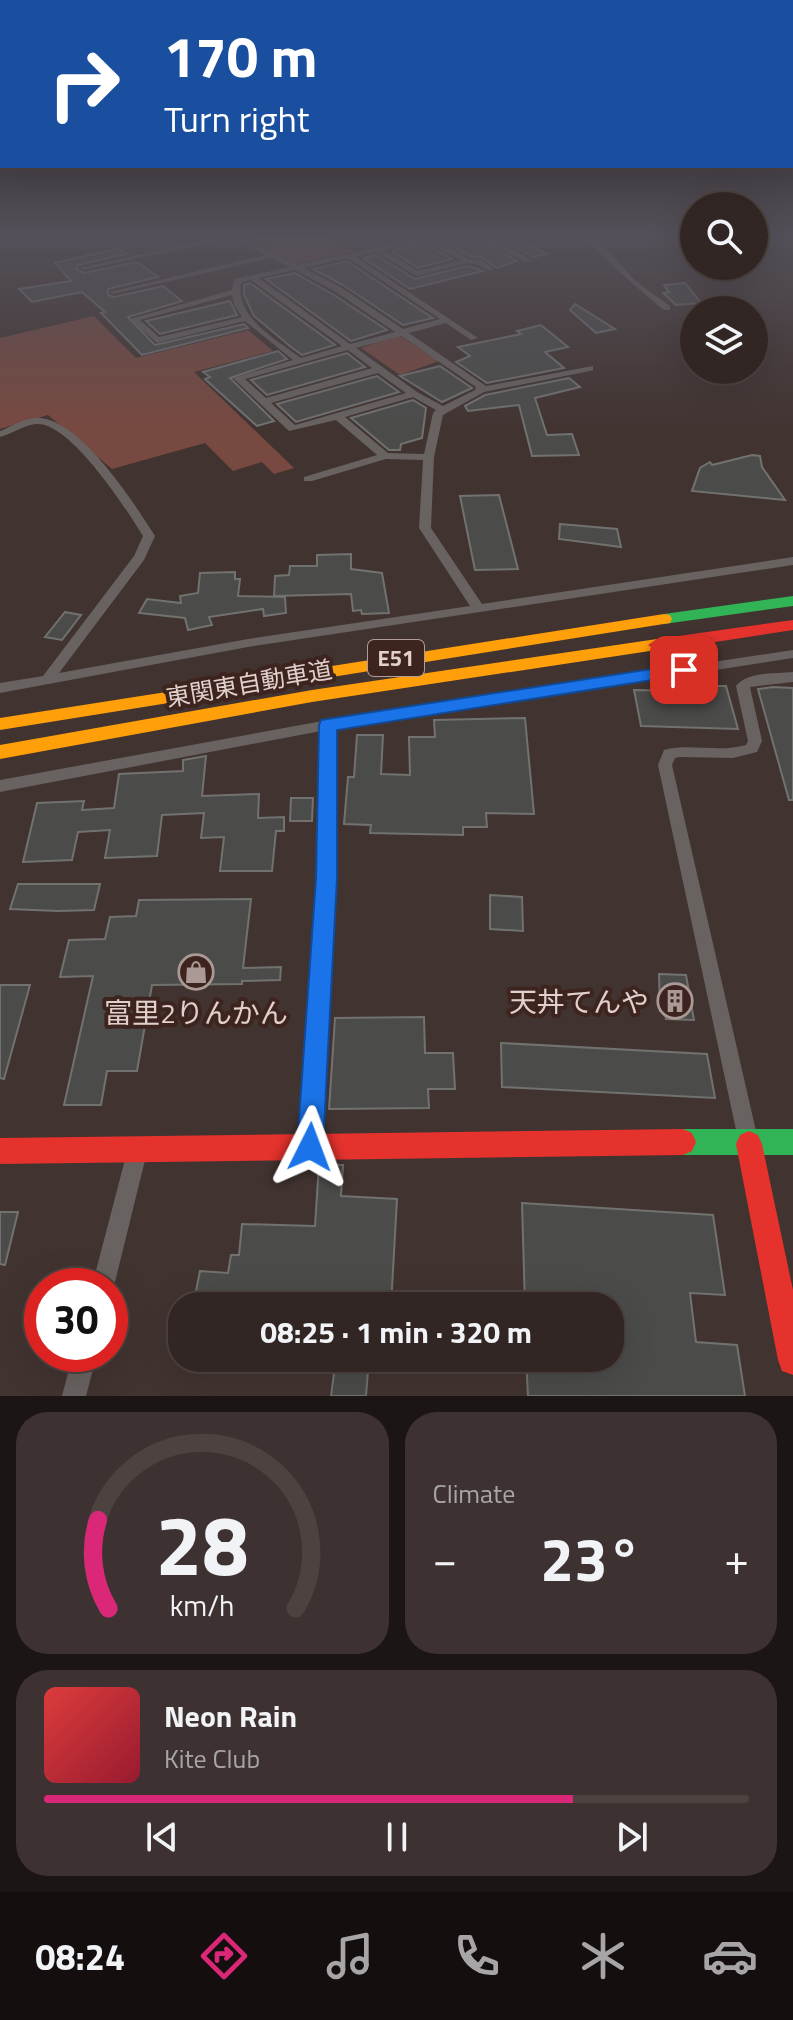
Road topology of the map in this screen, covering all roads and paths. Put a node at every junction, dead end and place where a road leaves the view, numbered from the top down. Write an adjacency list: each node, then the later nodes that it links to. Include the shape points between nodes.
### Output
1 (200, 301): 8 (street, via 134,319 157,340)
2 (239, 301): 8 (street)
3 (286, 301): 12 (street)
4 (355, 301): 10 (street)
5 (418, 301): 9 (street)
6 (658, 301): 7 (street)
7 (667, 308)
8 (247, 318): 13 (street)
9 (447, 320): 10 (street); 11 (street)
10 (401, 333): 12 (street); 16 (street)
11 (474, 338)
12 (351, 347): 13 (street); 15 (street)
13 (300, 361): 18 (street, via 238,378)
14 (590, 368): 16 (street)
15 (381, 369): 17 (street); 18 (street)
16 (483, 389): 19 (street)
17 (414, 394): 19 (street); 20 (street)
18 (264, 402): 20 (street, via 293,429)
19 (443, 410): 23 (street)
20 (338, 416): 22 (street)
21 (0, 434): 33 (street, via 41,421 55,426 76,441 149,536 140,557)
22 (385, 456): 23 (street); 24 (street)
23 (429, 457): 28 (street, via 425,528)
24 (308, 479)
25 (793, 561): 28 (street)
26 (793, 587): 30 (main road, via 626,614)
27 (793, 601): 30 (main road, 東関東自動車道 / E51)
28 (478, 608): 33 (street)
29 (793, 625): 37 (main road, 東関東自動車道 / E51, via 312,696)
30 (565, 632): 35 (main road, 東関東自動車道 / E51)
31 (793, 654): 36 (street)
32 (793, 677): 40 (street, via 748,681 743,686 752,748 742,753 682,750 669,754 665,765)
33 (48, 678): 34 (street)
34 (0, 688)
35 (0, 724)
36 (328, 725): 38 (street); 41 (street, via 326,878)
37 (0, 752)
38 (0, 786)
39 (793, 1142): 40 (main road)
40 (749, 1144): 41 (main road); 45 (main road)
41 (310, 1147): 42 (main road)
42 (138, 1148): 43 (main road); 44 (street)
43 (0, 1151)
44 (108, 1268)
45 (793, 1360)
46 (80, 1372): 47 (street)
47 (74, 1396)

